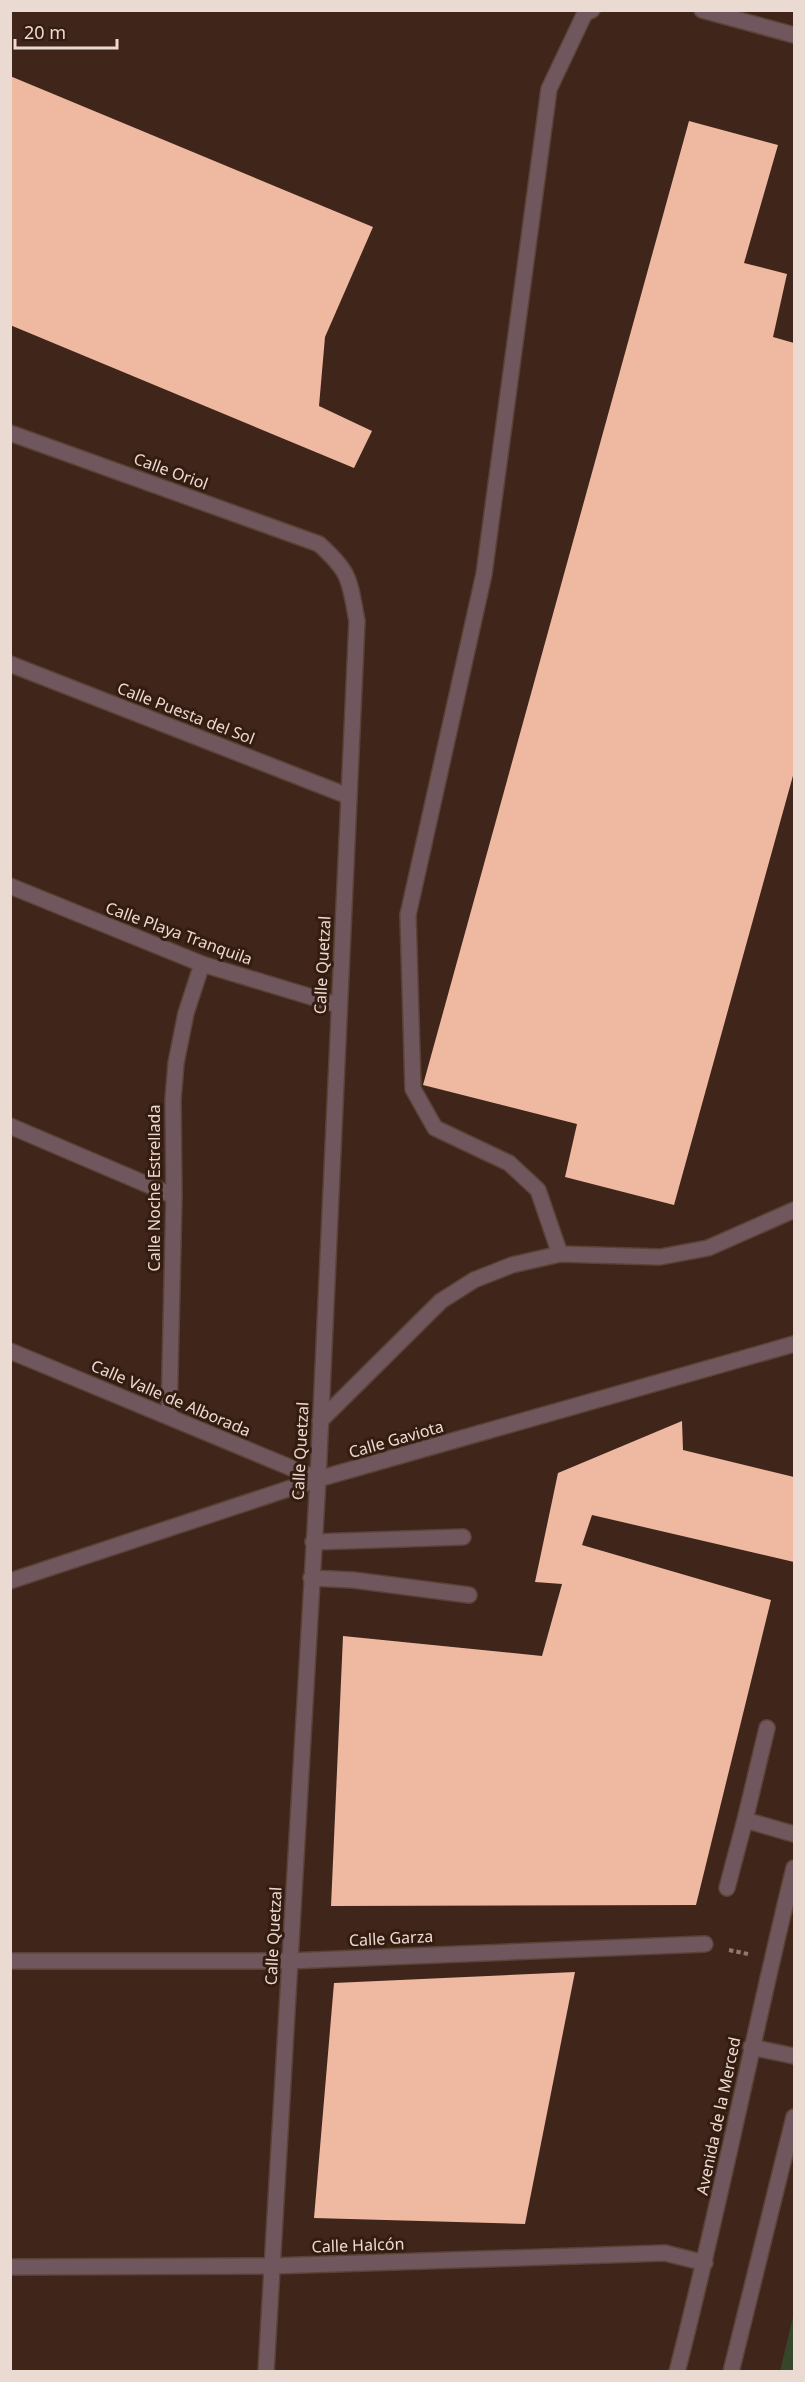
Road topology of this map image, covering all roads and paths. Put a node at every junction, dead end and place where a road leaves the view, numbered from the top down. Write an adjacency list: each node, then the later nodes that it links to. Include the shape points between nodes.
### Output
1 (592, 10): 14 (street, via 585,13 549,89 484,574 408,915 413,1089 435,1128 509,1163 538,1190)
2 (702, 10): 3 (street)
3 (795, 35)
4 (10, 432): 5 (street, Calle Oriol)
5 (319, 544): 7 (street, Calle Quetzal, via 344,566 357,621)
6 (10, 664): 7 (street, Calle Puesta del Sol)
7 (348, 796): 10 (street, Calle Quetzal)
8 (10, 886): 9 (street, Calle Playa Tranquila)
9 (202, 964): 10 (street, Calle Playa Tranquila); 12 (street, Calle Noche Estrellada, via 186,1012 176,1063)
10 (338, 1005): 18 (street, Calle Quetzal)
11 (10, 1126): 12 (street)
12 (174, 1196): 17 (street, Calle Noche Estrellada)
13 (795, 1210): 14 (street, via 708,1248 660,1257)
14 (560, 1254): 18 (street, via 512,1265 474,1280 441,1301)
15 (795, 1344): 19 (street, Calle Gaviota)
16 (10, 1351): 17 (street, Calle Valle de Alborada)
17 (169, 1416): 19 (street, Calle Valle de Alborada)
18 (320, 1421): 19 (street, Calle Quetzal)
19 (318, 1479): 21 (street, Calle Quetzal); 23 (street, Calle Gaviota)
20 (463, 1537): 21 (street)
21 (313, 1542): 22 (street, Calle Quetzal)
22 (311, 1578): 24 (street); 33 (street, Calle Quetzal)
23 (10, 1581)
24 (469, 1595)
25 (767, 1728): 26 (street)
26 (746, 1820): 27 (street); 29 (street)
27 (795, 1834)
28 (795, 1868): 31 (street, Avenida de la Merced)
29 (727, 1888)
30 (705, 1944): 31 (path); 33 (street, Calle Garza)
31 (772, 1960): 34 (street, Avenida de la Merced)
32 (10, 1961): 33 (street, Calle Garza)
33 (289, 1961): 38 (street, Calle Quetzal)
34 (751, 2047): 35 (street); 37 (street, Avenida de la Merced)
35 (795, 2056)
36 (795, 2117): 42 (street)
37 (705, 2263): 38 (street, Calle Halcón, via 665,2253); 41 (street, Avenida de la Merced)
38 (272, 2266): 39 (street, Calle Halcón); 40 (street, Calle Quetzal)
39 (10, 2267)
40 (266, 2372)
41 (677, 2372)
42 (731, 2372)

